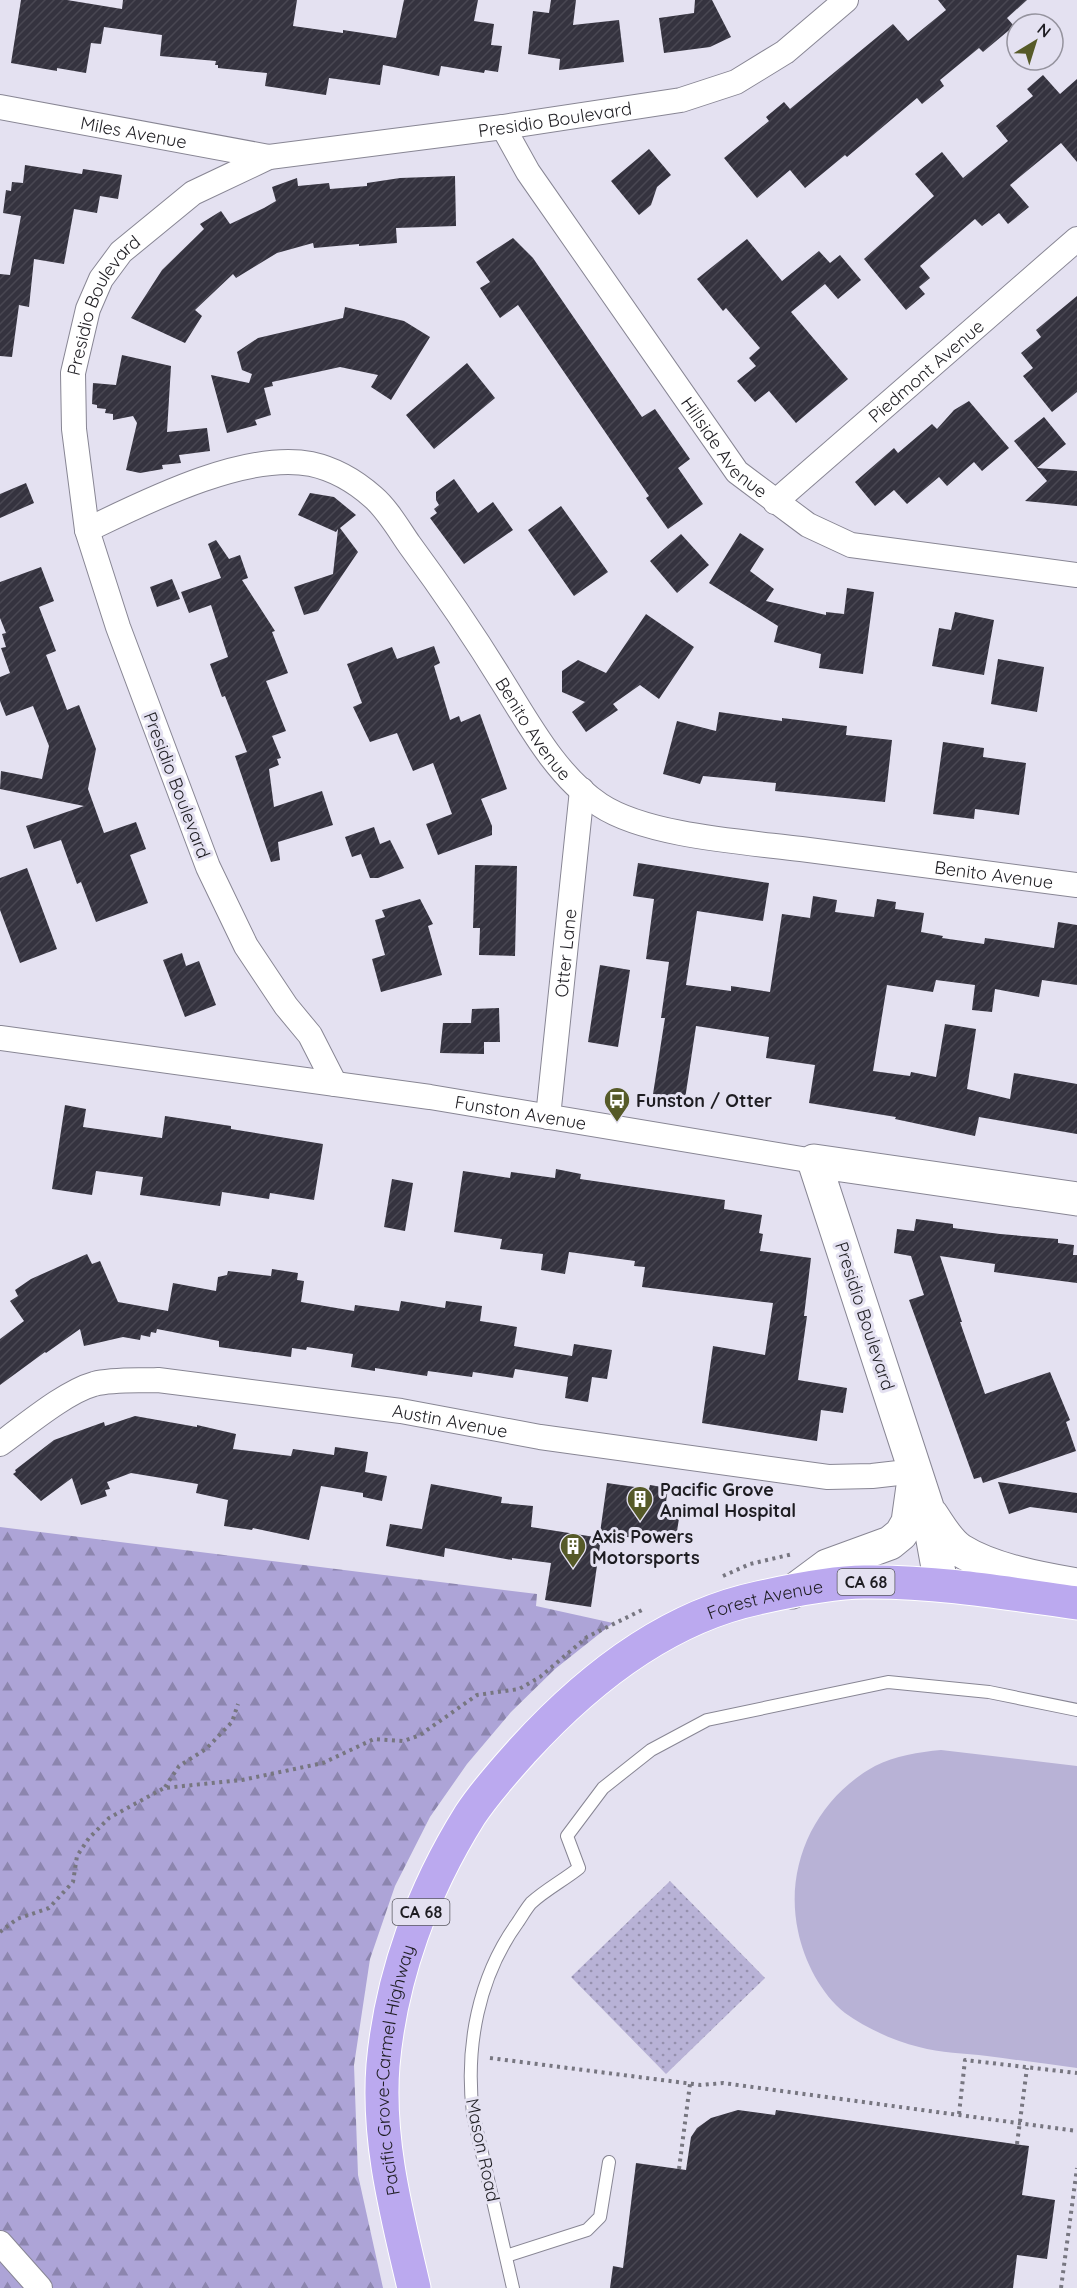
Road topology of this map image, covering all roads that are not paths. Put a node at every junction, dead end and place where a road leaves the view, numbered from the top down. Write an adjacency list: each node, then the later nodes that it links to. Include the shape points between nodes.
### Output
1 (846, 0): 3 (street, Presidio Boulevard, via 785,52 736,82 681,100)
2 (0, 107): 4 (street, Miles Avenue)
3 (503, 127): 4 (street, Presidio Boulevard); 6 (street, Hillside Avenue, via 528,172 737,472)
4 (269, 158): 7 (street, Presidio Boulevard, via 193,193 121,252 101,279 88,309 73,373 74,429)
5 (1077, 239): 6 (street, Piedmont Avenue)
6 (775, 502): 8 (street, Hillside Avenue, via 808,525 852,545)
7 (87, 530): 9 (street, Benito Avenue, via 160,494 265,464 309,464 355,482 376,499 468,626 543,745); 12 (street, Presidio Boulevard, via 118,627 213,876 246,946 310,1035)
8 (1077, 575)
9 (582, 790): 10 (street, Benito Avenue, via 622,818 708,837); 13 (street, Otter Lane)
10 (1077, 885)
11 (0, 1038): 12 (street, Funston Avenue)
12 (335, 1084): 13 (street, Funston Avenue)
13 (548, 1117): 14 (street, Funston Avenue)
14 (814, 1161): 15 (street, Funston Avenue); 17 (street, Presidio Boulevard)
15 (1077, 1199)
16 (0, 1444): 17 (street, Austin Avenue, via 94,1384 158,1380 401,1411 540,1437 828,1477)
17 (916, 1472): 18 (street, Presidio Boulevard); 21 (street, Presidio Boulevard, via 908,1522 901,1534 890,1543 827,1566)
18 (927, 1507): 19 (street, Presidio Boulevard); 20 (street, via 947,1538 960,1550 994,1565)
19 (941, 1584): 21 (main road, Forest Avenue / CA 68, via 861,1582); 22 (main road, Forest Avenue / CA 68)
20 (1077, 1585)
21 (792, 1592): 23 (main road, Forest Avenue / CA 68, via 755,1598)
22 (1077, 1603)
23 (671, 1629): 29 (main road, Pacific Grove-Carmel Highway / CA 68, via 603,1673 510,1764 472,1812 441,1866 415,1924 395,1991 383,2066 383,2131 394,2204)
24 (1077, 1710): 27 (lane, Mason Road, via 989,1692 888,1682 706,1720 651,1750 603,1788 567,1836 579,1868 531,1903 506,1938 480,2001 470,2086)
25 (609, 2162): 27 (lane, via 600,2217 587,2230)
26 (0, 2243): 28 (street)
27 (506, 2256): 30 (lane, Mason Road)
28 (40, 2288)
29 (414, 2288)
30 (513, 2288)

